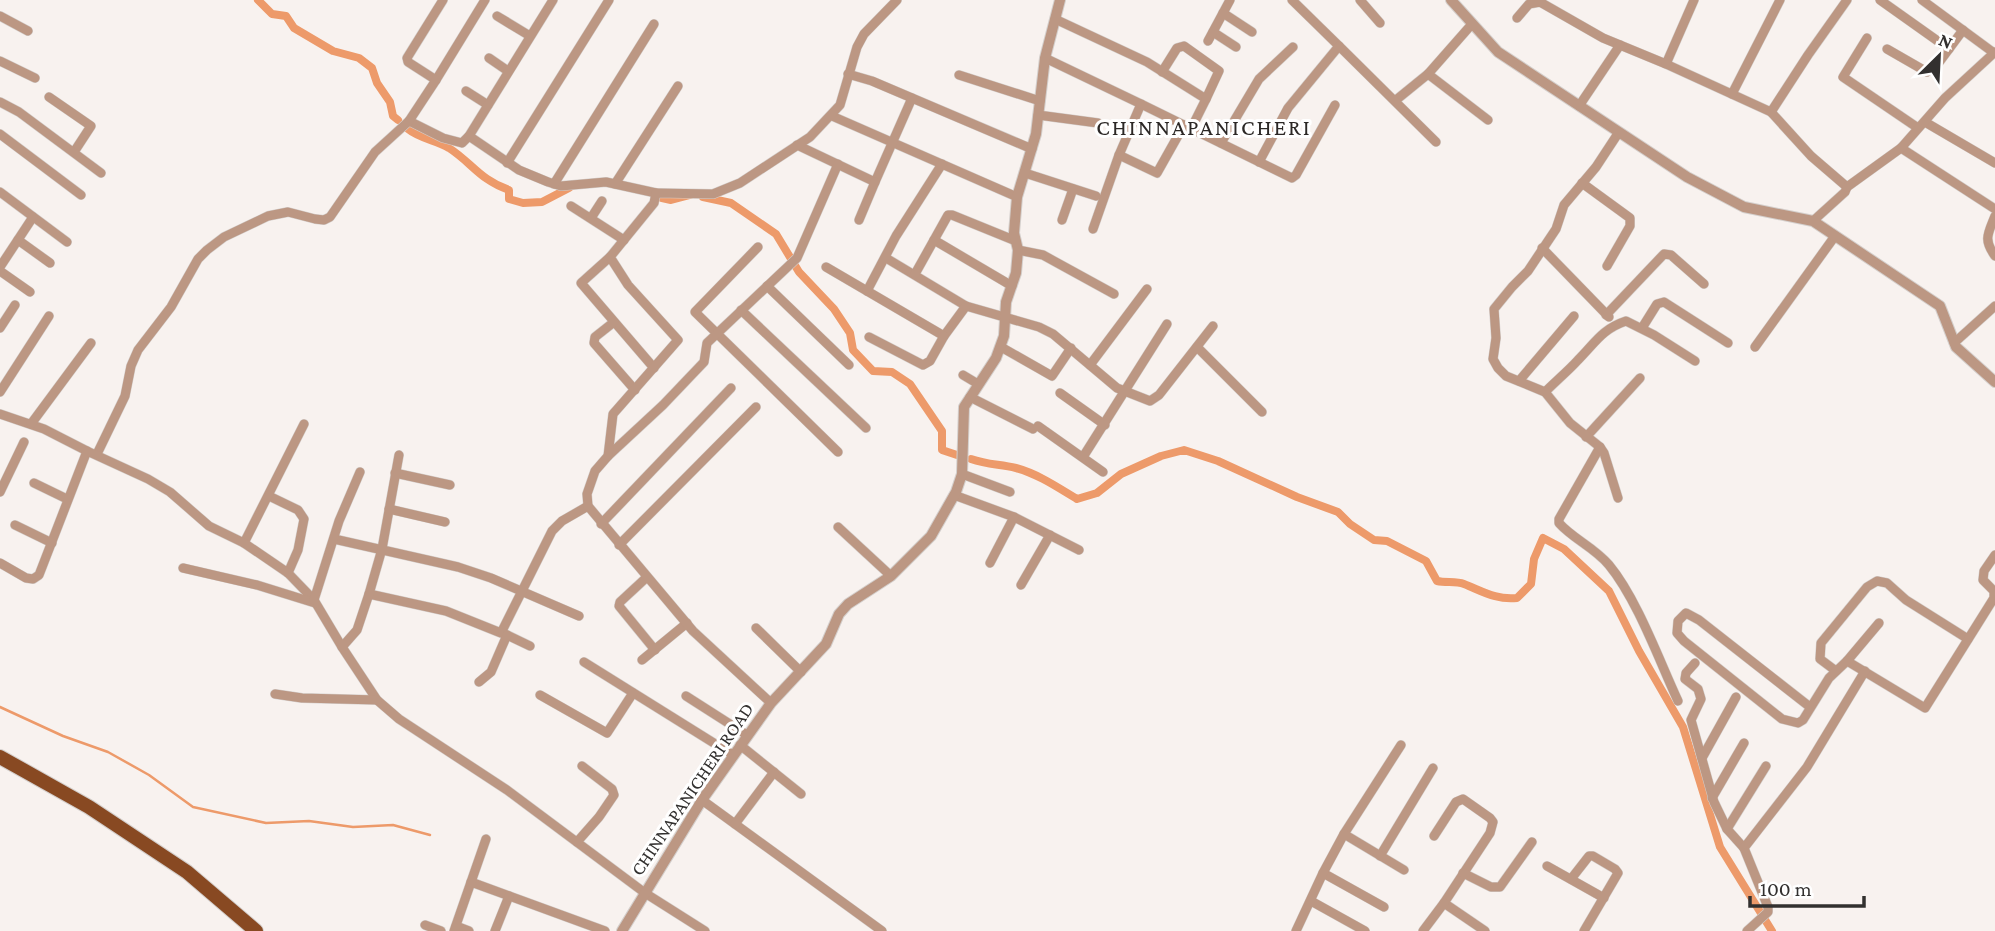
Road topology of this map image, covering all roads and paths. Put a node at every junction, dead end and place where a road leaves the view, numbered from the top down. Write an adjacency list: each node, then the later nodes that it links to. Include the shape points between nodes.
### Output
1 (443, 0): 47 (street, via 407,58)
2 (485, 0): 47 (street)
3 (610, 0): 81 (street)
4 (897, 0): 43 (street, via 864,34)
5 (1060, 0): 21 (street, CHINNAPANICHERI ROAD)
6 (1230, 0): 17 (street)
7 (1292, 0): 31 (street)
8 (1360, 0): 22 (street)
9 (1451, 0): 24 (street)
10 (1694, 0): 40 (street)
11 (1780, 0): 50 (street)
12 (1847, 0): 61 (street)
13 (1880, 0): 35 (street)
14 (1922, 0): 25 (street)
15 (549, 1): 28 (street)
16 (1540, 1): 20 (street, via 1529,4); 30 (street)
17 (1223, 13): 27 (street); 32 (street, via 1211,37)
18 (0, 16): 26 (street)
19 (497, 16): 28 (street)
20 (1517, 18)
21 (1055, 19): 38 (street, CHINNAPANICHERI ROAD); 42 (street)
22 (1380, 23)
23 (654, 24): 89 (street)
24 (1472, 24): 44 (street); 60 (street, via 1498,52)
25 (1963, 30): 35 (street); 36 (street)
26 (28, 31)
27 (1252, 33)
28 (530, 36): 41 (street)
29 (1867, 38): 67 (street, via 1843,77)
30 (1620, 45): 40 (street); 60 (street)
31 (1339, 46): 54 (street); 80 (street, via 1288,108)
32 (1236, 47)
33 (1293, 47): 74 (street, via 1259,79)
34 (1887, 49): 35 (street, via 1927,72)
35 (1948, 49)
36 (1994, 52): 67 (street)
37 (489, 58): 41 (street)
38 (1045, 58): 55 (street, CHINNAPANICHERI ROAD); 57 (street)
39 (0, 61): 46 (street)
40 (1666, 64): 50 (street)
41 (508, 71): 58 (street)
42 (1163, 72): 53 (street); 53 (street, via 1177,48 1184,46 1219,71)
43 (848, 74): 52 (street); 62 (street, via 840,105)
44 (1428, 74): 54 (street); 64 (street)
45 (958, 75): 55 (street)
46 (35, 78)
47 (436, 80): 65 (street)
48 (678, 86): 90 (street)
49 (466, 91): 58 (street)
50 (1731, 94): 61 (street)
51 (49, 97): 78 (street, via 91,126)
52 (912, 98): 72 (street); 77 (street)
53 (1206, 99): 68 (street)
54 (1396, 100): 73 (street)
55 (1040, 101): 63 (street, CHINNAPANICHERI ROAD)
56 (0, 102): 78 (street)
57 (1141, 104): 68 (street); 79 (street)
58 (488, 105): 71 (street)
59 (1335, 105): 80 (street, via 1294,177)
60 (1579, 106): 69 (street)
61 (1772, 112): 91 (street, via 1811,156)
62 (832, 116): 72 (street); 75 (street)
63 (1038, 116): 66 (street); 77 (street, CHINNAPANICHERI ROAD)
64 (1488, 120)
65 (409, 121): 71 (street, via 462,143); 183 (street, via 375,152 324,220 288,212 268,216 224,237 198,259 171,307 138,350 125,396)
66 (1098, 123)
67 (1922, 125): 76 (street); 82 (street)
68 (1188, 127): 74 (street); 79 (street, via 1157,173)
69 (1619, 132): 88 (street); 106 (street, via 1687,177 1744,207)
70 (0, 134): 95 (street)
71 (469, 136): 81 (street)
72 (892, 142): 84 (street); 87 (street)
73 (1436, 142)
74 (1221, 143): 80 (street)
75 (797, 145): 83 (street); 94 (street, via 740,183 713,194)
76 (1901, 148): 91 (street); 100 (street)
77 (1032, 149): 86 (street, CHINNAPANICHERI ROAD)
78 (74, 152): 85 (street)
79 (1119, 155): 107 (street)
80 (1259, 162)
81 (507, 163): 89 (street)
82 (1995, 163)
83 (838, 164): 87 (street); 125 (street, via 797,258)
84 (942, 164): 96 (street); 118 (street)
85 (101, 173)
86 (1025, 173): 92 (street); 96 (street, CHINNAPANICHERI ROAD)
87 (875, 182): 104 (street)
88 (1582, 183): 115 (street, via 1564,205 1556,229); 120 (street, via 1630,218)
89 (554, 184): 90 (street)
90 (615, 184): 94 (street)
91 (1847, 187): 106 (street)
92 (1073, 189): 97 (street); 105 (street)
93 (0, 192): 102 (street)
94 (656, 193): 110 (street, via 654,203)
95 (81, 195)
96 (1017, 197): 113 (street, CHINNAPANICHERI ROAD)
97 (1096, 197)
98 (602, 201): 103 (street)
99 (571, 206): 103 (street)
100 (1995, 209)
101 (1995, 216): 116 (street, via 1987,245)
102 (33, 217): 109 (street); 112 (street)
103 (591, 218): 110 (street)
104 (859, 220)
105 (1062, 220)
106 (1813, 221): 108 (street)
107 (1093, 229)
108 (1835, 236): 150 (street, via 1940,306); 151 (street)
109 (18, 240): 119 (street); 122 (street)
110 (624, 240): 117 (street)
111 (934, 240): 113 (street, via 944,218 952,215); 123 (street); 126 (street)
112 (67, 242)
113 (1017, 246): 126 (street, CHINNAPANICHERI ROAD); 130 (street)
114 (758, 247): 145 (street, via 695,312)
115 (1542, 248): 135 (street); 161 (street, via 1494,309 1493,359 1506,376)
116 (1995, 256)
117 (610, 257): 139 (street, via 581,283); 158 (street, via 628,285 678,340)
118 (886, 258): 123 (street); 128 (street)
119 (50, 263)
120 (1607, 266)
121 (826, 267): 128 (street)
122 (0, 269): 129 (street)
123 (915, 274): 132 (street)
124 (1704, 284): 135 (street, via 1664,254)
125 (768, 286): 134 (street); 156 (street)
126 (1012, 286): 137 (street, CHINNAPANICHERI ROAD)
127 (1147, 289): 157 (street)
128 (867, 291): 146 (street)
129 (30, 292)
130 (1114, 294)
131 (15, 305): 143 (street)
132 (966, 306): 137 (street); 146 (street)
133 (1995, 306): 150 (street)
134 (741, 310): 145 (street); 177 (street)
135 (1606, 315): 141 (street)
136 (49, 316): 166 (street)
137 (1006, 316): 152 (street, CHINNAPANICHERI ROAD); 154 (street, via 1054,334)
138 (1574, 316): 161 (street)
139 (614, 322): 158 (street); 165 (street, via 594,343)
140 (1167, 324): 167 (street)
141 (1616, 324): 144 (street, via 1626,321); 168 (street, via 1593,341)
142 (1213, 326): 153 (street)
143 (0, 328)
144 (1642, 328): 149 (street, via 1657,304 1664,302); 155 (street)
145 (716, 334): 182 (street); 185 (street, via 707,343 704,362)
146 (944, 336): 147 (street, via 923,365)
147 (869, 337)
148 (91, 343): 174 (street)
149 (1728, 343)
150 (1954, 343): 162 (street)
151 (1755, 346)
152 (1001, 347): 154 (street, via 1052,376); 163 (street, CHINNAPANICHERI ROAD)
153 (1197, 347): 167 (street, via 1154,399); 172 (street)
154 (1071, 348): 157 (street)
155 (1695, 361)
156 (849, 365)
157 (1090, 365): 167 (street)
158 (654, 368): 165 (street)
159 (963, 375): 163 (street)
160 (1640, 378): 178 (street)
161 (1519, 381): 168 (street)
162 (1995, 382)
163 (978, 384): 170 (street, CHINNAPANICHERI ROAD)
164 (731, 388): 203 (street)
165 (635, 390): 185 (street, via 613,414)
166 (0, 392)
167 (1125, 392): 176 (street)
168 (1545, 392): 178 (street)
169 (1060, 393): 176 (street)
170 (970, 397): 186 (street, via 1036,428); 190 (street, CHINNAPANICHERI ROAD, via 964,407)
171 (756, 407): 210 (street)
172 (1262, 412)
173 (0, 414): 174 (street)
174 (32, 424): 181 (street)
175 (304, 424): 196 (street)
176 (1105, 425): 186 (street)
177 (866, 428)
178 (1587, 437): 180 (street)
179 (24, 443): 193 (street)
180 (1600, 447): 197 (street); 247 (street, via 1559,523 1584,541 1625,586)
181 (87, 451): 183 (street); 198 (street)
182 (838, 452)
183 (97, 454): 209 (street, via 170,492 209,526)
184 (399, 455): 189 (street)
185 (608, 456): 199 (street, via 595,471)
186 (1083, 457): 188 (street)
187 (360, 472): 207 (street)
188 (1103, 472)
189 (395, 473): 192 (street); 200 (street)
190 (962, 474): 194 (street); 195 (street, CHINNAPANICHERI ROAD)
191 (34, 483): 198 (street)
192 (450, 485)
193 (0, 492)
194 (1010, 492)
195 (954, 495): 201 (street); 218 (street, CHINNAPANICHERI ROAD, via 931,536)
196 (269, 496): 209 (street); 217 (street, via 298,510 304,519)
197 (1618, 498)
198 (67, 499): 208 (street)
199 (588, 506): 203 (street); 221 (street, via 557,525)
200 (389, 509): 202 (street); 211 (street)
201 (1014, 517): 206 (street); 215 (street)
202 (445, 522)
203 (601, 524): 210 (street)
204 (15, 525): 208 (street)
205 (838, 527): 218 (street)
206 (1049, 535): 212 (street); 220 (street)
207 (334, 539): 211 (street); 223 (street)
208 (52, 543): 214 (street, via 33,579)
209 (244, 543): 217 (street)
210 (619, 545): 219 (street)
211 (382, 549): 221 (street, via 458,567); 222 (street)
212 (1079, 550)
213 (1995, 555): 229 (street, via 1983,580 1994,598)
214 (0, 563)
215 (990, 563)
216 (183, 568): 223 (street)
217 (288, 573): 223 (street)
218 (891, 576): 239 (street, CHINNAPANICHERI ROAD, via 848,604 826,644)
219 (647, 578): 225 (street); 232 (street, via 618,605)
220 (1021, 585)
221 (522, 592): 224 (street); 228 (street)
222 (369, 594): 228 (street, via 446,611); 231 (street, via 357,630)
223 (314, 601): 231 (street)
224 (579, 616)
225 (687, 623): 232 (street); 248 (street)
226 (1880, 623): 235 (street)
227 (756, 628): 239 (street)
228 (504, 634): 230 (street); 240 (street, via 491,672)
229 (1968, 639): 237 (street, via 1887,583 1877,581 1821,643 1820,659); 238 (street, via 1926,708)
230 (530, 646)
231 (342, 647): 246 (street)
232 (655, 650): 233 (street)
233 (642, 660)
234 (584, 662): 241 (street)
235 (1847, 662): 237 (street); 238 (street)
236 (1695, 663): 256 (street, via 1685,679 1702,695 1691,720)
237 (1836, 671): 249 (street)
238 (1865, 671): 272 (street, via 1807,767)
239 (800, 672): 248 (street, CHINNAPANICHERI ROAD)
240 (479, 682)
241 (633, 693): 243 (street, via 607,733); 254 (street)
242 (275, 694): 246 (street)
243 (540, 695)
244 (686, 696): 250 (street)
245 (1736, 697): 256 (street)
246 (377, 699): 270 (street)
247 (1678, 701)
248 (771, 704): 250 (street, CHINNAPANICHERI ROAD)
249 (1810, 707): 249 (street, via 1798,723 1782,719 1684,641 1677,633 1678,621 1686,613 1699,620)
250 (747, 735): 252 (street, CHINNAPANICHERI ROAD)
251 (1744, 743): 263 (street)
252 (740, 745): 254 (street, CHINNAPANICHERI ROAD); 261 (street)
253 (1401, 745): 267 (street)
254 (733, 755): 264 (street, CHINNAPANICHERI ROAD)
255 (0, 757): 290 (main road, via 89,807 187,872)
256 (1702, 758): 263 (street)
257 (0, 765): 289 (main road, via 154,857)
258 (582, 766): 270 (street, via 614,795)
259 (1766, 766): 266 (street)
260 (1433, 768): 273 (street)
261 (774, 772): 262 (street); 265 (street)
262 (801, 794)
263 (1712, 797): 266 (street)
264 (702, 800): 265 (street); 280 (street, CHINNAPANICHERI ROAD)
265 (735, 824): 297 (street)
266 (1727, 829): 272 (street)
267 (1344, 834): 273 (street); 276 (street)
268 (1434, 836): 277 (street, via 1459,800 1466,800 1490,818 1490,833)
269 (486, 839): 279 (street)
270 (577, 842): 280 (street)
271 (1532, 842): 277 (street, via 1500,887)
272 (1744, 848): 302 (street, via 1768,912)
273 (1380, 856): 275 (street)
274 (1547, 866): 278 (street)
275 (1404, 870)
276 (1323, 873): 283 (street); 285 (street)
277 (1463, 873): 284 (street)
278 (1572, 879): 282 (street); 282 (street, via 1586,857 1593,856 1617,871)
279 (471, 882): 281 (street); 287 (street)
280 (645, 893): 295 (street, CHINNAPANICHERI ROAD); 296 (street)
281 (509, 896): 293 (street); 294 (street)
282 (1604, 898): 301 (street)
283 (1311, 901): 298 (street); 299 (street)
284 (1444, 902): 288 (street); 300 (street)
285 (1384, 907)
286 (425, 925): 291 (street)
287 (455, 928): 292 (street)
288 (1427, 930)
289 (246, 931)
290 (256, 931)
291 (441, 931)
292 (469, 931)
293 (495, 931)
294 (605, 931)
295 (622, 931)
296 (705, 931)
297 (882, 931)
298 (1296, 931)
299 (1365, 931)
300 (1485, 931)
301 (1584, 931)
302 (1747, 931)

